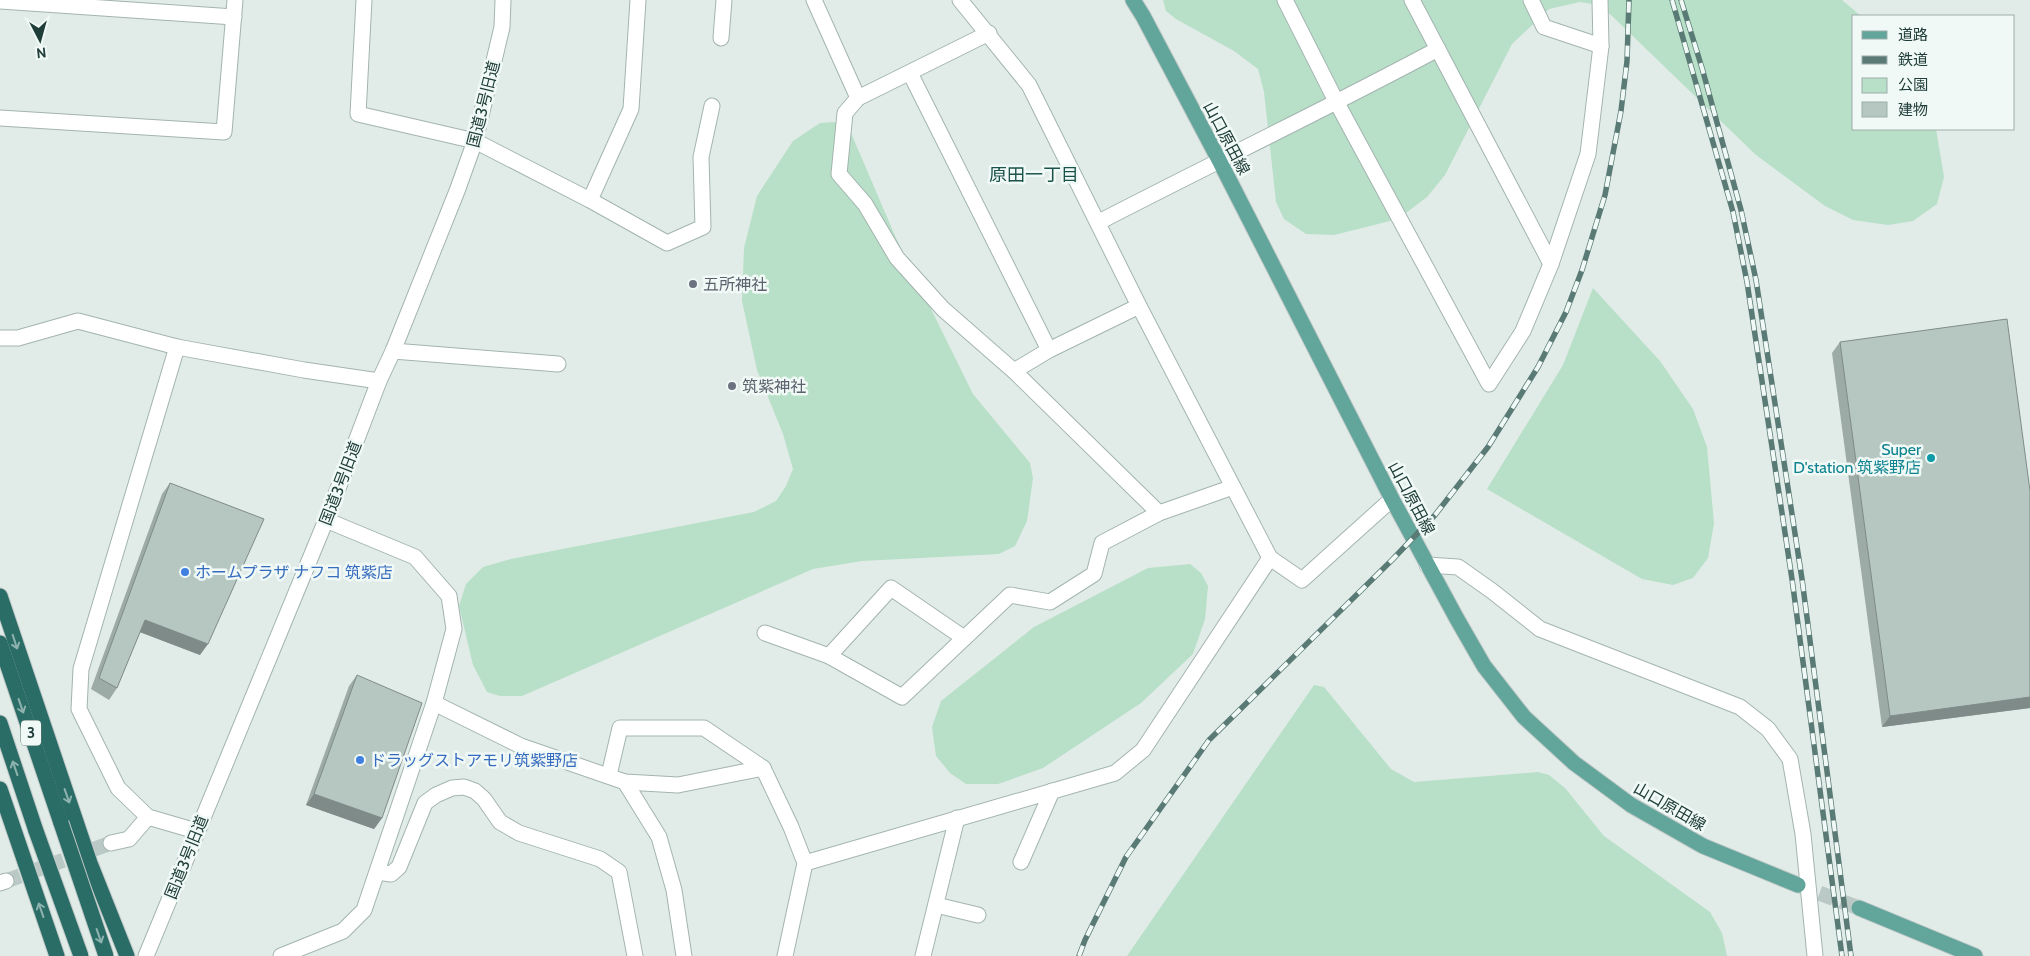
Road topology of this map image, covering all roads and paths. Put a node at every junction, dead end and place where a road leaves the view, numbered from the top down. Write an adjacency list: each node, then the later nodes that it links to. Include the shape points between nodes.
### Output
1 (235, 0): 14 (street)
2 (364, 0): 24 (street, via 358,114)
3 (503, 0): 24 (street, 国道3号旧道, via 502,27)
4 (638, 0): 26 (street, via 631,109)
5 (724, 0): 16 (street)
6 (814, 0): 20 (street)
7 (960, 0): 15 (street)
8 (1133, 0): 25 (main road, 山口原田線)
9 (1285, 0): 21 (street)
10 (1412, 0): 18 (street)
11 (1530, 0): 17 (street, via 1544,27)
12 (1600, 0): 17 (street)
13 (0, 1): 14 (street)
14 (234, 16): 23 (street, via 224,132)
15 (989, 33): 19 (street); 27 (street, via 1029,85)
16 (721, 38)
17 (1601, 46): 28 (street, via 1588,154)
18 (1438, 50): 21 (street); 28 (street)
19 (910, 73): 20 (street); 32 (street)
20 (858, 98): 35 (street, via 845,113 840,174 865,204 898,258 942,309)
21 (1337, 103): 25 (street); 28 (street, via 1489,384 1523,331)
22 (712, 106): 26 (street, via 701,157 703,227 667,242)
23 (0, 118)
24 (476, 141): 26 (street); 33 (street, 国道3号旧道)
25 (1219, 160): 27 (street); 38 (main road, 山口原田線)
26 (590, 200)
27 (1099, 222): 29 (street)
28 (1551, 264)
29 (1139, 306): 32 (street); 37 (street)
30 (0, 338): 31 (street, via 18,338 78,321)
31 (177, 347): 36 (street); 55 (street, via 80,669 80,708 118,788)
32 (1049, 350): 35 (street)
33 (393, 351): 34 (street); 36 (street, 国道3号旧道)
34 (558, 364)
35 (1014, 371): 39 (street)
36 (379, 381): 40 (street, 国道3号旧道)
37 (1233, 487): 39 (street); 41 (street)
38 (1392, 499): 41 (street, via 1302,580); 42 (main road, 山口原田線)
39 (1160, 513): 45 (street, via 1102,543 1094,574 1050,602 1010,594)
40 (326, 520): 48 (street, via 416,557 449,596 454,629); 57 (street, 国道3号旧道)
41 (1270, 558): 54 (street, via 1143,750 1115,773)
42 (1427, 565): 62 (main road, 山口原田線, via 1484,666 1524,717 1574,763 1631,805 1703,846); 76 (street, via 1458,567 1540,629 1740,706 1768,729 1790,759 1803,834)
43 (0, 596): 69 (highway, one-way to 69, via 90,863)
44 (764, 633): 47 (street)
45 (964, 638): 47 (street, via 902,697); 47 (street, via 891,588)
46 (0, 644): 68 (highway, 3, one-way to 68, bridge)
47 (829, 656)
48 (434, 703): 51 (street, via 521,746); 61 (street)
49 (0, 723): 67 (highway, 3, one-way to 49, bridge)
50 (763, 768): 51 (street, via 704,728 620,728); 52 (street, via 678,785); 60 (street)
51 (609, 776): 52 (street)
52 (625, 782): 73 (street, via 660,837 674,890)
53 (0, 789): 66 (highway, one-way to 53)
54 (1052, 791): 56 (street); 59 (street)
55 (148, 817): 57 (street); 58 (street, via 129,839)
56 (957, 818): 60 (street); 63 (street)
57 (196, 831): 70 (street, 国道3号旧道)
58 (110, 844)
59 (1021, 862)
60 (805, 863): 74 (street)
61 (377, 872): 71 (street, via 364,910 343,931); 72 (street, via 390,874 399,867 424,803 452,788 464,787 484,799 500,822 518,834 600,859 619,872)
62 (1798, 884)
63 (936, 905): 65 (street); 75 (street)
64 (1859, 908): 77 (main road)
65 (978, 915)
66 (58, 956)
67 (81, 956)
68 (106, 956)
69 (127, 956)
70 (146, 956)
71 (281, 956)
72 (635, 956)
73 (684, 956)
74 (785, 956)
75 (923, 956)
76 (1815, 956)
77 (1975, 956)

